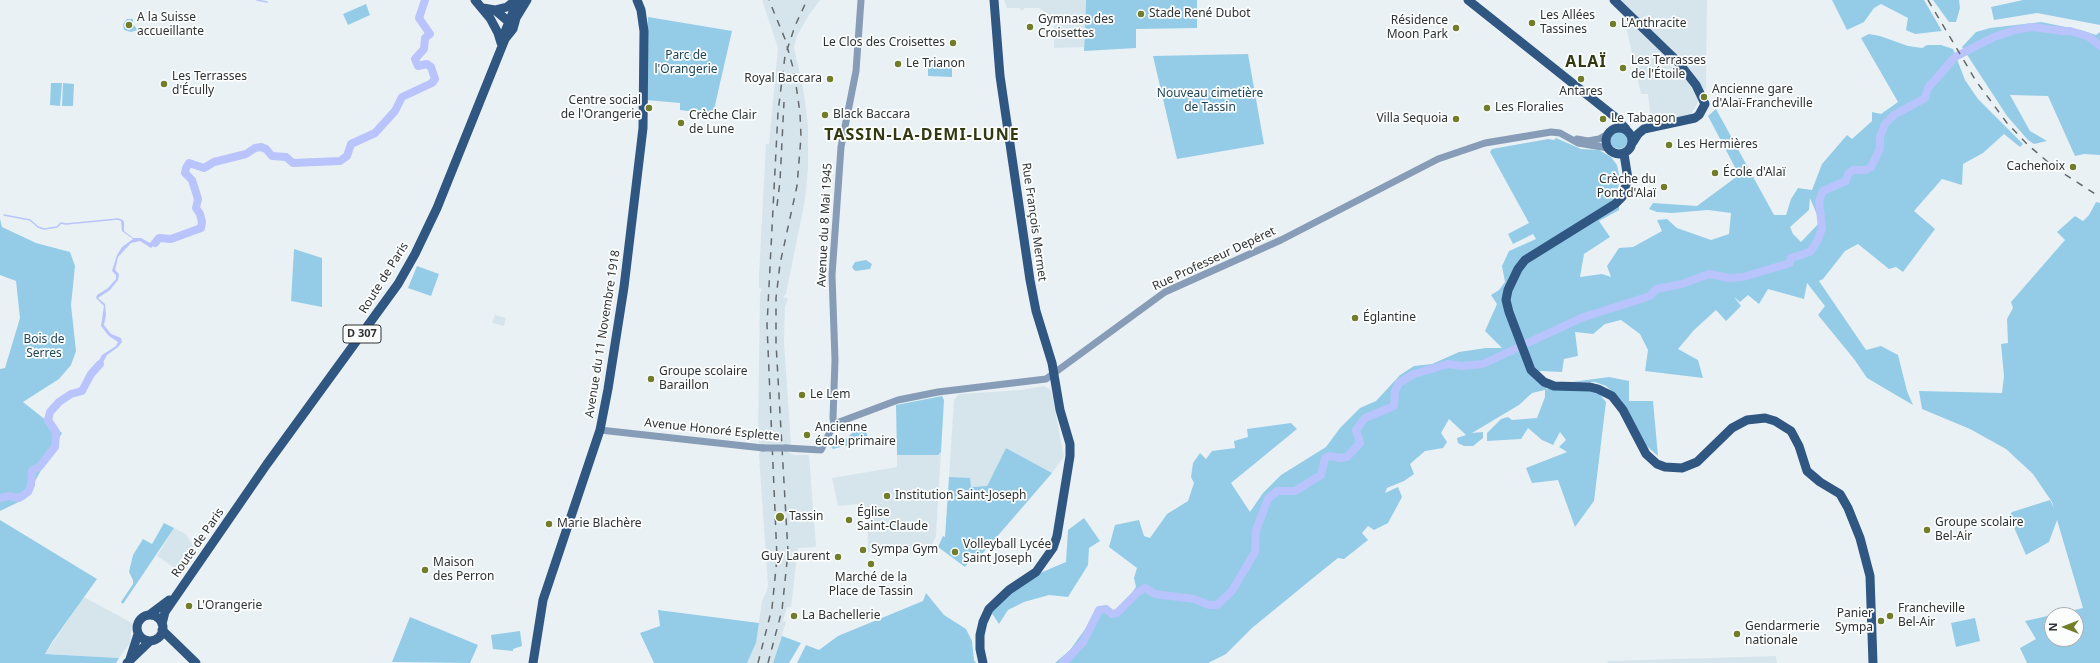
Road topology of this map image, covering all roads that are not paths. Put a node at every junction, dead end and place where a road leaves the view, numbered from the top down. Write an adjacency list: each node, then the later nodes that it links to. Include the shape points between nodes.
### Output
1 (475, 0): 9 (main road)
2 (517, 0): 9 (main road); 10 (main road)
3 (527, 0): 10 (main road)
4 (637, 0): 21 (main road, Avenue du 11 Novembre 1918, via 644,31 643,128 624,287)
5 (861, 0): 20 (street, Avenue du 8 Mai 1945, via 856,71 841,147 832,275)
6 (994, 0): 19 (main road, Rue François Mermet, via 1000,76 1030,280)
7 (1468, 0): 12 (main road)
8 (1614, 0): 13 (main road, via 1678,62 1696,85 1704,101 1699,115 1695,118)
9 (493, 14): 10 (main road); 11 (main road)
10 (512, 20): 11 (main road)
11 (503, 41): 23 (main road, Route de Paris / D 307, via 435,206 404,270 176,591 166,603); 24 (main road, Route de Paris / D 307, via 440,200 398,284 267,464 165,612)
12 (1609, 114): 14 (main road); 15 (main road, via 1614,120)
13 (1655, 126): 14 (main road); 17 (main road, via 1638,134)
14 (1627, 130): 15 (main road); 17 (main road)
15 (1611, 131): 16 (street, via 1599,139 1588,141); 18 (main road, via 1606,142)
16 (1568, 137): 18 (street, Rue Professeur Depéret, via 1578,143); 19 (street, Rue Professeur Depéret, via 1551,132 1489,142 1426,164 1281,240 1165,292)
17 (1633, 142): 18 (main road, via 1630,150)
18 (1616, 152): 32 (main road, via 1623,169 1624,180 1615,204 1526,260 1518,269 1508,290 1506,300 1531,370 1544,382 1563,388 1598,389 1612,396 1623,410 1646,454 1657,464 1665,467 1682,468 1697,462 1732,428 1747,420 1766,418 1791,431 1798,442 1807,471 1844,500 1860,538 1870,576)
19 (1053, 374): 20 (street, Rue Professeur Depéret, via 1042,380 938,392 898,400); 31 (main road, Rue François Mermet, via 1070,444 1057,536 1054,548 1036,572 1009,590 989,609 980,635)
20 (834, 424): 22 (street, Avenue du 8 Mai 1945)
21 (600, 430): 22 (street, Avenue Honoré Esplette, bridge, via 763,448); 30 (main road, Avenue du 11 Novembre 1918, via 544,595)
22 (821, 450)
23 (149, 616): 24 (main road, via 157,618); 25 (main road, via 139,621)
24 (162, 627): 26 (main road); 29 (main road)
25 (138, 634): 26 (main road, via 143,639); 27 (main road)
26 (153, 641): 27 (main road); 28 (main road, via 165,642 177,649)
27 (128, 661)
28 (190, 663)
29 (196, 663)
30 (533, 663)
31 (983, 663)
32 (1873, 663)

